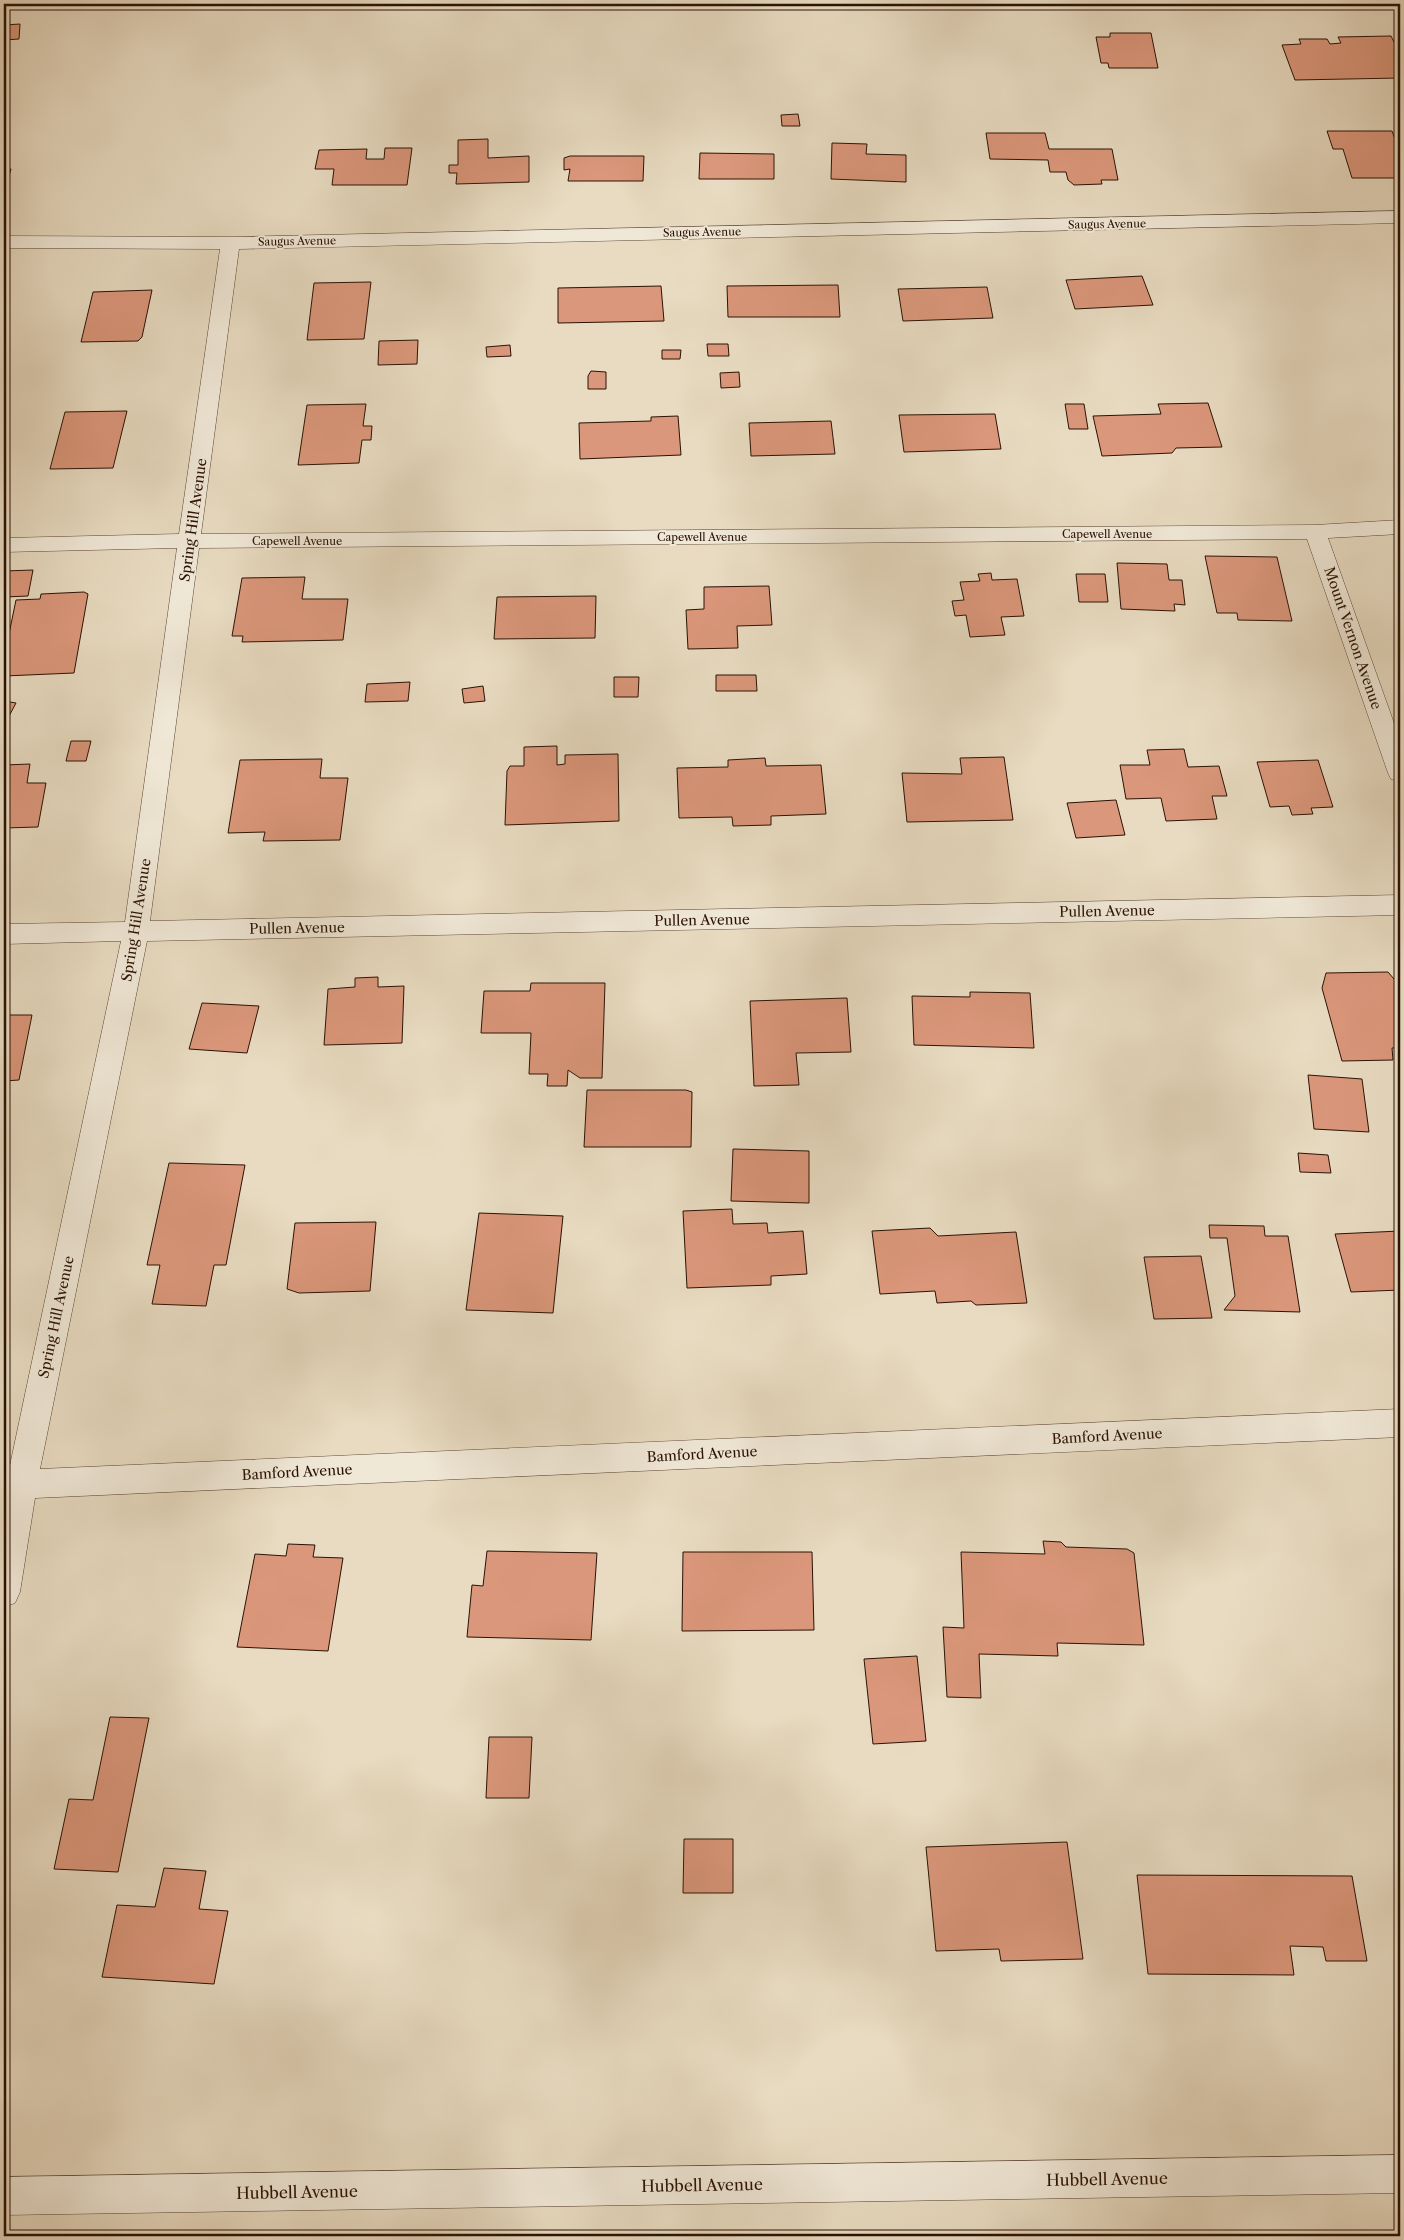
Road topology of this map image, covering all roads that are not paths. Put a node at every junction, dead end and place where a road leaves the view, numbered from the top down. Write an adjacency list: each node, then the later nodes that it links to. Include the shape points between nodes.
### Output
1 (1400, 217): 3 (street, Saugus Avenue)
2 (4, 242): 3 (street, Saugus Avenue)
3 (230, 243): 6 (street, Spring Hill Avenue)
4 (1400, 527): 5 (street, Capewell Avenue)
5 (1316, 532): 6 (street, Capewell Avenue); 8 (street, Mount Vernon Avenue)
6 (190, 542): 7 (street, Capewell Avenue); 10 (street, Spring Hill Avenue)
7 (4, 545)
8 (1400, 773)
9 (1400, 904): 10 (street, Pullen Avenue)
10 (136, 932): 11 (street, Pullen Avenue); 13 (street, Spring Hill Avenue)
11 (4, 934)
12 (1400, 1423): 13 (street, Bamford Avenue)
13 (13, 1484): 14 (street, Spring Hill Avenue)
14 (4, 1592)
15 (1400, 2174): 16 (street, Hubbell Avenue)
16 (4, 2196)

